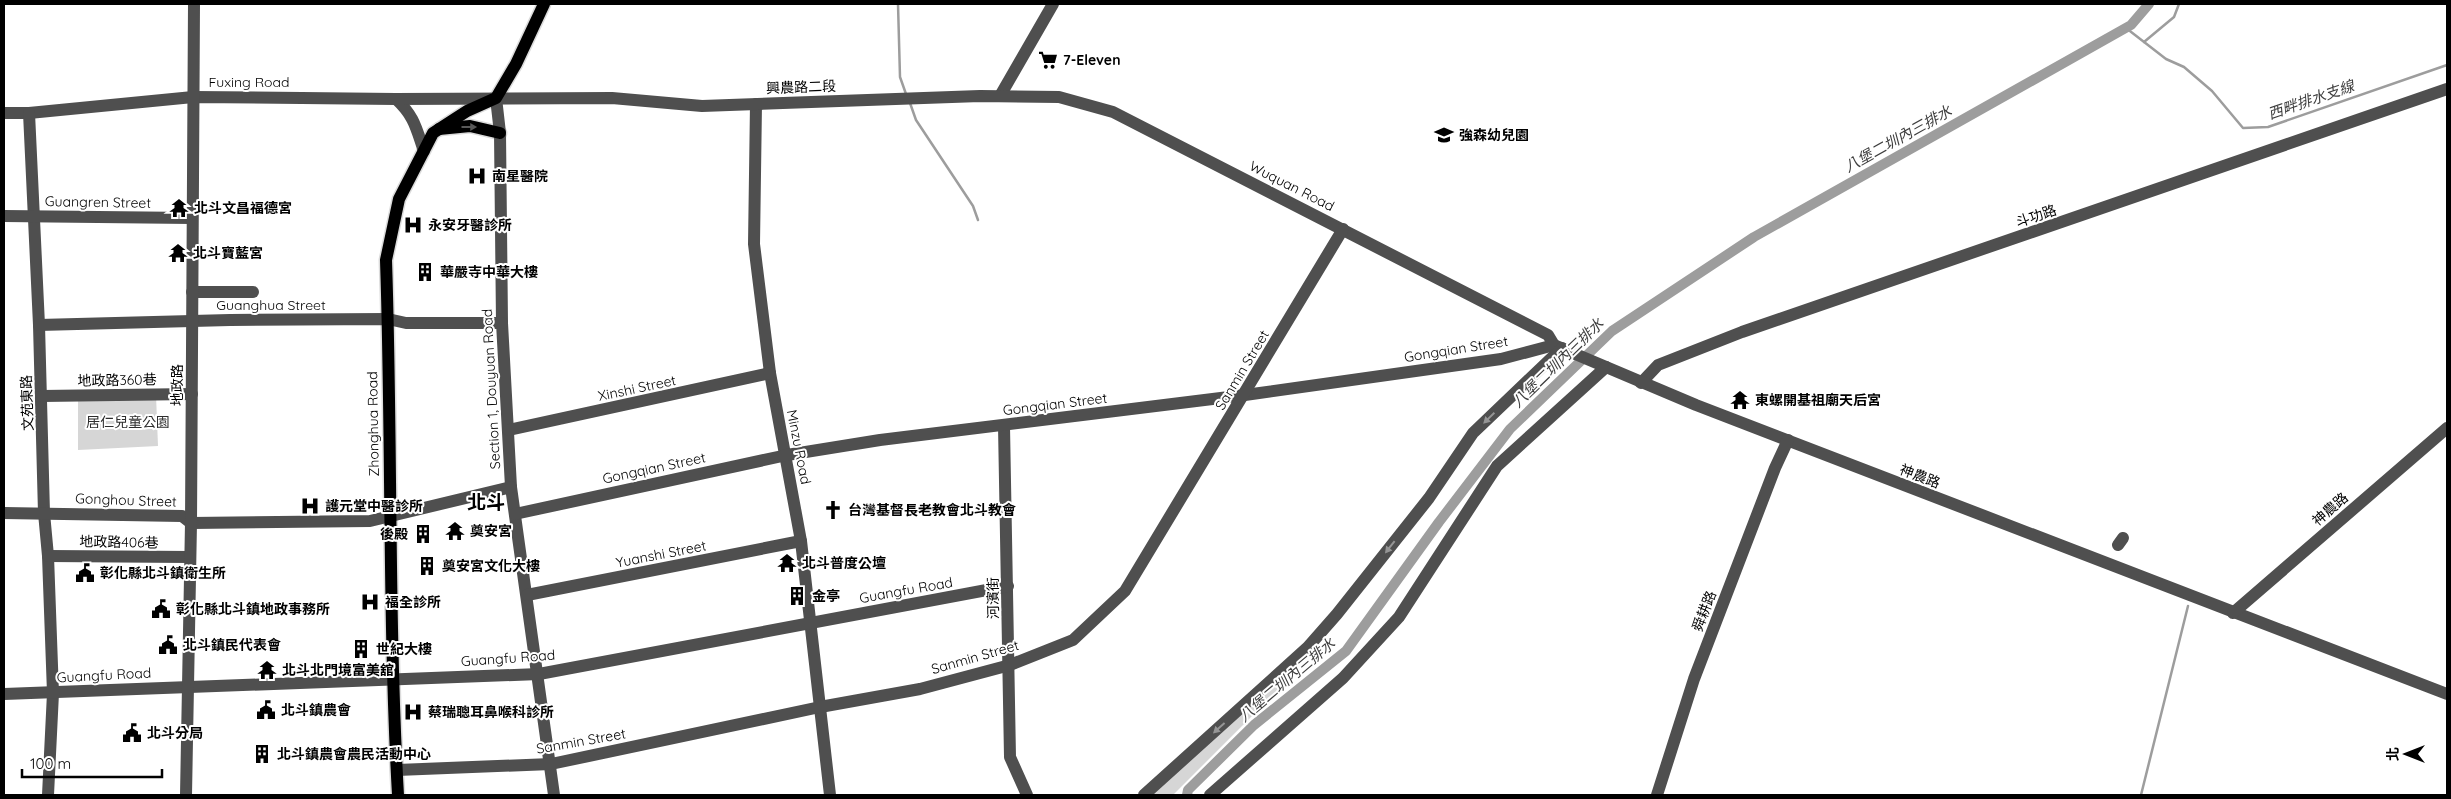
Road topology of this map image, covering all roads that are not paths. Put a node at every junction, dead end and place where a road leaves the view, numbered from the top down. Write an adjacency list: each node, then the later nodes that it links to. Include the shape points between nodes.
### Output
1 (194, 4): 6 (street, 地政路)
2 (544, 4): 7 (main road)
3 (1053, 4): 5 (street)
4 (2447, 89): 28 (street, 斗功路, via 1742,332 1658,365)
5 (1000, 96): 9 (street, 興農路二段); 18 (street, Wuquan Road, via 1059,97 1113,112)
6 (193, 97): 8 (street, Fuxing Road); 11 (street, Fuxing Road); 17 (street, 地政路)
7 (496, 98): 8 (street, Fuxing Road); 9 (street, 興農路二段, via 612,98 692,106); 12 (main road, Zhonghua Road, via 467,110); 13 (street, Section 1, Douyuan Road)
8 (396, 99): 14 (street, via 410,112)
9 (756, 104): 27 (street, Minzu Road, via 754,244)
10 (4, 113): 11 (street, Fuxing Road)
11 (29, 113): 16 (street, 文苑東路)
12 (437, 129): 13 (main road, one-way to 13, via 470,126); 14 (main road, Zhonghua Road)
13 (500, 133): 23 (street, Section 1, Douyuan Road)
14 (424, 151): 21 (main road, Zhonghua Road, via 399,199 389,238 386,260)
15 (4, 216): 16 (street, Guangren Street)
16 (34, 216): 17 (street, Guangren Street); 24 (street, 文苑東路)
17 (192, 218): 19 (street, 地政路)
18 (1343, 229): 25 (street, Wuquan Road, via 1548,335); 30 (street, Sanmin Street)
19 (192, 292): 20 (street); 22 (street, 地政路)
20 (253, 292)
21 (388, 319): 22 (street, Guanghua Street); 23 (street, Guanghua Street, via 406,323); 41 (main road, Zhonghua Road)
22 (192, 321): 24 (street, Guanghua Street); 29 (street, 地政路)
23 (502, 323): 34 (street, Section 1, Douyuan Road)
24 (39, 325): 31 (street, 文苑東路)
25 (1561, 348): 26 (street); 30 (street, Gongqian Street); 66 (street, one-way to 66, via 1474,433 1429,498 1308,647)
26 (1602, 365): 28 (street, 神農路); 67 (street, via 1497,466 1398,617 1349,671)
27 (770, 374): 34 (street, Xinshi Street); 36 (street, Minzu Road)
28 (1641, 383): 35 (street, 神農路)
29 (192, 394): 31 (street, 地政路360巷); 42 (street, 地政路)
30 (1245, 395): 32 (street, Gongqian Street); 50 (street, Sanmin Street, via 1125,592 1073,640)
31 (42, 396): 39 (street, 文苑東路)
32 (1004, 426): 36 (street, Gongqian Street, via 880,440); 46 (street, 河濱街)
33 (2447, 428): 48 (street, 神農路)
34 (509, 430): 37 (street, Section 1, Douyuan Road)
35 (1788, 440): 48 (street, 神農路); 68 (street, 舜耕路, via 1694,679)
36 (787, 455): 40 (street, Gongqian Street); 43 (street, Minzu Road)
37 (511, 487): 40 (street, Section 1, Douyuan Road); 41 (street, Gonghou Street)
38 (4, 513): 39 (street, Gonghou Street)
39 (44, 513): 42 (street, Gonghou Street, via 182,516); 44 (street, 文苑東路)
40 (516, 514): 47 (street, Section 1, Douyuan Road)
41 (390, 517): 42 (street, Gonghou Street, via 370,521); 52 (main road, Zhonghua Road)
42 (191, 523): 45 (street, 地政路)
43 (801, 541): 47 (street, Yuanshi Street); 49 (street, Minzu Road)
44 (48, 556): 45 (street, 地政路406巷); 54 (street, 文苑東路)
45 (190, 558): 53 (street, 地政路)
46 (1008, 586): 49 (street, Guangfu Road); 50 (street, 河濱街)
47 (527, 595): 51 (street, Section 1, Douyuan Road)
48 (2233, 613): 56 (street, 神農路)
49 (811, 622): 51 (street, Guangfu Road); 57 (street, Minzu Road)
50 (1010, 664): 57 (street, Sanmin Street, via 920,689); 65 (street, 河濱街, via 1010,758)
51 (539, 674): 52 (street, Guangfu Road); 58 (street, Section 1, Douyuan Road)
52 (392, 680): 53 (street, Guangfu Road); 59 (main road, Zhonghua Road)
53 (189, 686): 54 (street, Guangfu Road); 61 (street, 地政路)
54 (53, 693): 55 (street, Guangfu Road); 60 (street, 文苑東路)
55 (4, 694)
56 (2447, 694)
57 (820, 707): 58 (street, Sanmin Street); 64 (street, Minzu Road)
58 (551, 764): 59 (street, Sanmin Street); 63 (street, Section 1, Douyuan Road)
59 (397, 770): 62 (main road, Zhonghua Road)
60 (48, 795)
61 (186, 795)
62 (398, 795)
63 (554, 795)
64 (830, 795)
65 (1027, 795)
66 (1144, 795)
67 (1210, 795)
68 (1657, 795)

